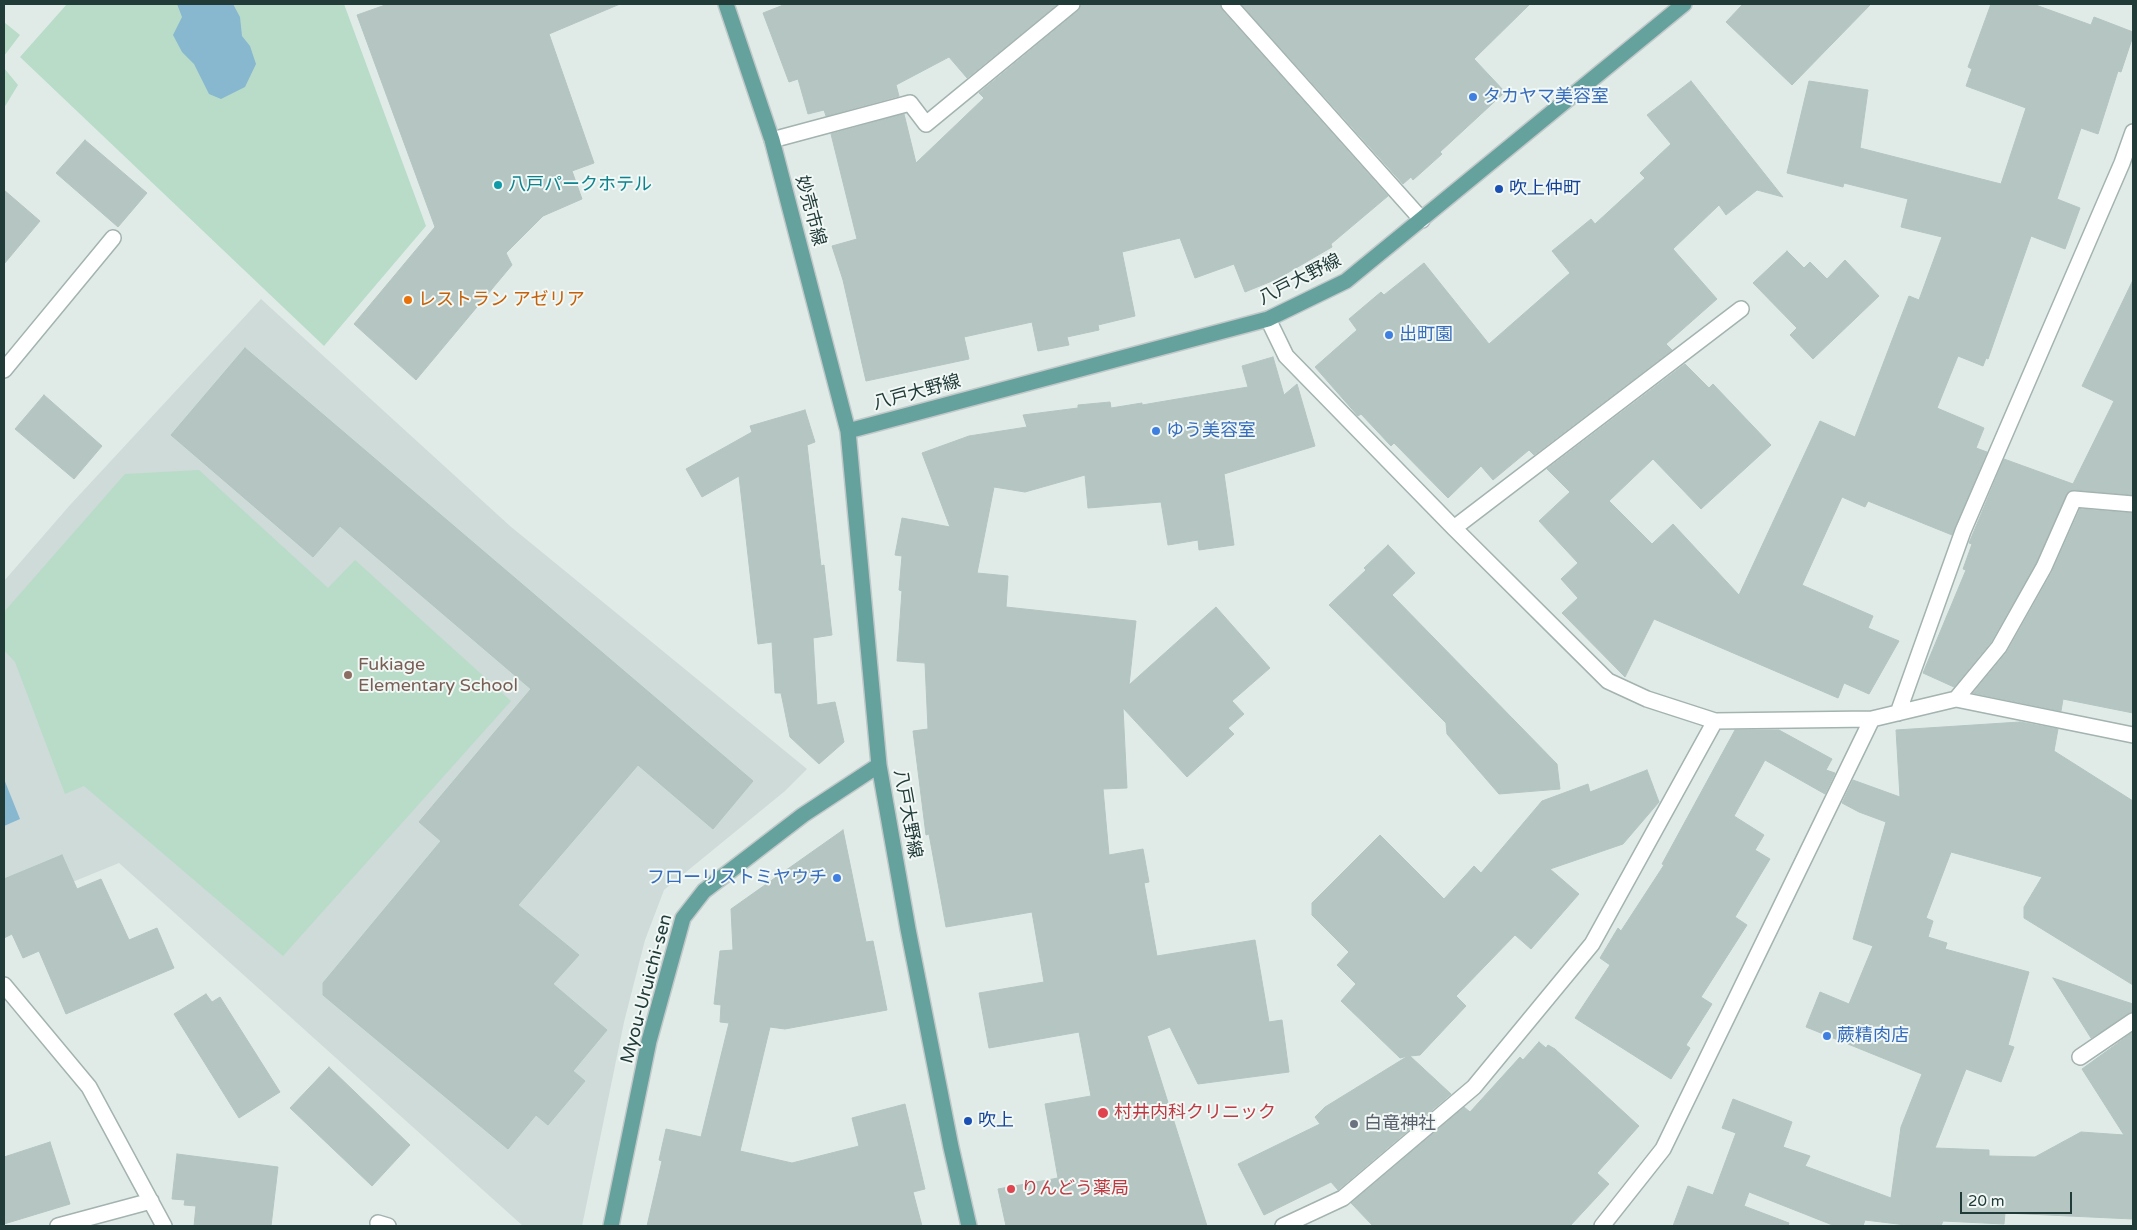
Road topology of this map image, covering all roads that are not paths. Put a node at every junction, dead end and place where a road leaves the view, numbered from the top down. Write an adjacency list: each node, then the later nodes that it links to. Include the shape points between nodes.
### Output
1 (726, 4): 6 (main road, 妙売市線)
2 (1072, 4): 6 (street, via 926,124 910,103)
3 (1229, 4): 7 (street)
4 (1682, 4): 7 (main road, 八戸大野線)
5 (2133, 132): 16 (street, via 1963,531)
6 (772, 140): 12 (main road, 妙売市線)
7 (1422, 220): 10 (main road, 八戸大野線, via 1346,281)
8 (112, 238): 11 (street)
9 (1741, 309): 14 (street)
10 (1268, 319): 12 (main road, 八戸大野線); 14 (street, via 1286,356)
11 (4, 370)
12 (848, 431): 20 (main road, 八戸大野線)
13 (2133, 504): 15 (street, via 2074,499 2044,567 1999,647)
14 (1454, 528): 18 (street, via 1608,681 1647,699)
15 (1956, 699): 16 (street); 19 (street)
16 (1898, 713): 17 (street)
17 (1872, 719): 18 (street); 30 (street, via 1663,1149)
18 (1715, 721): 29 (street, via 1592,944 1474,1087 1343,1198)
19 (2133, 735)
20 (879, 765): 27 (main road, Myou-Uruichi-sen, via 803,815 704,891 683,918 649,1041); 28 (main road, 八戸大野線, via 908,929)
21 (4, 985): 24 (street, via 89,1087)
22 (2133, 1021): 23 (street)
23 (2080, 1057)
24 (151, 1201): 25 (street); 26 (street)
25 (58, 1226)
26 (164, 1226)
27 (611, 1226)
28 (969, 1226)
29 (1283, 1226)
30 (1602, 1226)

